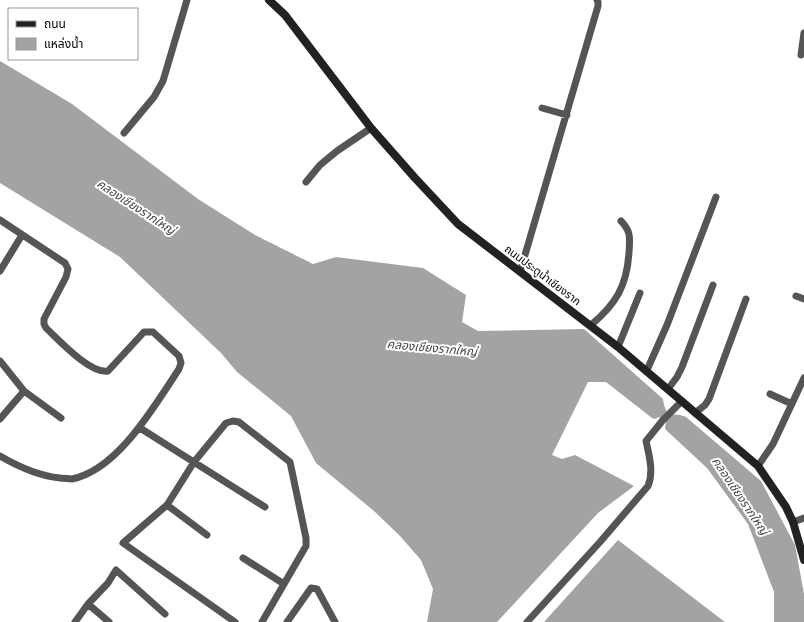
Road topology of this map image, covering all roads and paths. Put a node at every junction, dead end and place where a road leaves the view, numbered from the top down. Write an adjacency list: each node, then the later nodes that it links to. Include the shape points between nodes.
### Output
1 (187, 0): 9 (street, via 163,81 154,97)
2 (269, 0): 8 (street, ถนนประตูน้ำเชียงราก, via 285,15)
3 (597, 0): 7 (street, via 598,6)
4 (804, 32): 5 (street)
5 (802, 55)
6 (542, 108): 7 (street)
7 (567, 114): 16 (street)
8 (372, 128): 10 (street, via 337,151 320,165); 16 (street, ถนนประตูน้ำเชียงราก, via 414,178 458,224)
9 (124, 133)
10 (306, 182)
11 (716, 197): 25 (street)
12 (0, 220): 14 (street)
13 (621, 221): 22 (street, via 630,233 626,276 621,290 605,313)
14 (22, 234): 15 (street); 35 (street, via 65,262 68,269 66,277 44,319 44,324 74,355 98,370 108,371 144,332 149,331 179,356 179,369)
15 (0, 271)
16 (520, 272): 22 (street, ถนนประตูน้ำเชียงราก)
17 (713, 285): 27 (street, via 682,367)
18 (640, 293): 23 (street)
19 (796, 296): 21 (street)
20 (746, 299): 32 (street, via 708,399)
21 (804, 299)
22 (591, 325): 23 (street, ถนนประตูน้ำเชียงราก)
23 (618, 347): 25 (street, ถนนประตูน้ำเชียงราก)
24 (0, 361): 28 (street)
25 (647, 370): 27 (street, ถนนประตูน้ำเชียงราก)
26 (804, 378): 31 (street)
27 (668, 389): 30 (street, ถนนประตูน้ำเชียงราก)
28 (24, 391): 33 (street); 34 (street)
29 (770, 394): 31 (street)
30 (682, 401): 32 (street, ถนนประตูน้ำเชียงราก); 55 (street, via 646,441 651,468 648,486)
31 (792, 404): 38 (street, via 774,444)
32 (695, 413): 38 (street, ถนนประตูน้ำเชียงราก)
33 (61, 418)
34 (0, 419)
35 (140, 428): 36 (street, via 94,471 71,479 45,476); 37 (street)
36 (0, 456)
37 (194, 462): 39 (street); 40 (street); 46 (street, via 226,423 233,421 239,422 290,462 306,546)
38 (758, 466): 42 (street, ถนนประตูน้ำเชียงราก, via 786,507)
39 (167, 505): 43 (street); 51 (street, via 123,543)
40 (265, 507)
41 (804, 518): 42 (street)
42 (793, 522): 45 (street, ถนนประตูน้ำเชียงราก)
43 (207, 535)
44 (243, 558): 46 (street)
45 (804, 560)
46 (284, 584): 52 (street)
47 (88, 604): 48 (street, via 108,583 116,570); 49 (street); 50 (street)
48 (166, 614)
49 (75, 622)
50 (109, 622)
51 (235, 622)
52 (262, 622)
53 (287, 622): 54 (street, via 311,588 317,589)
54 (335, 622)
55 (527, 622)

